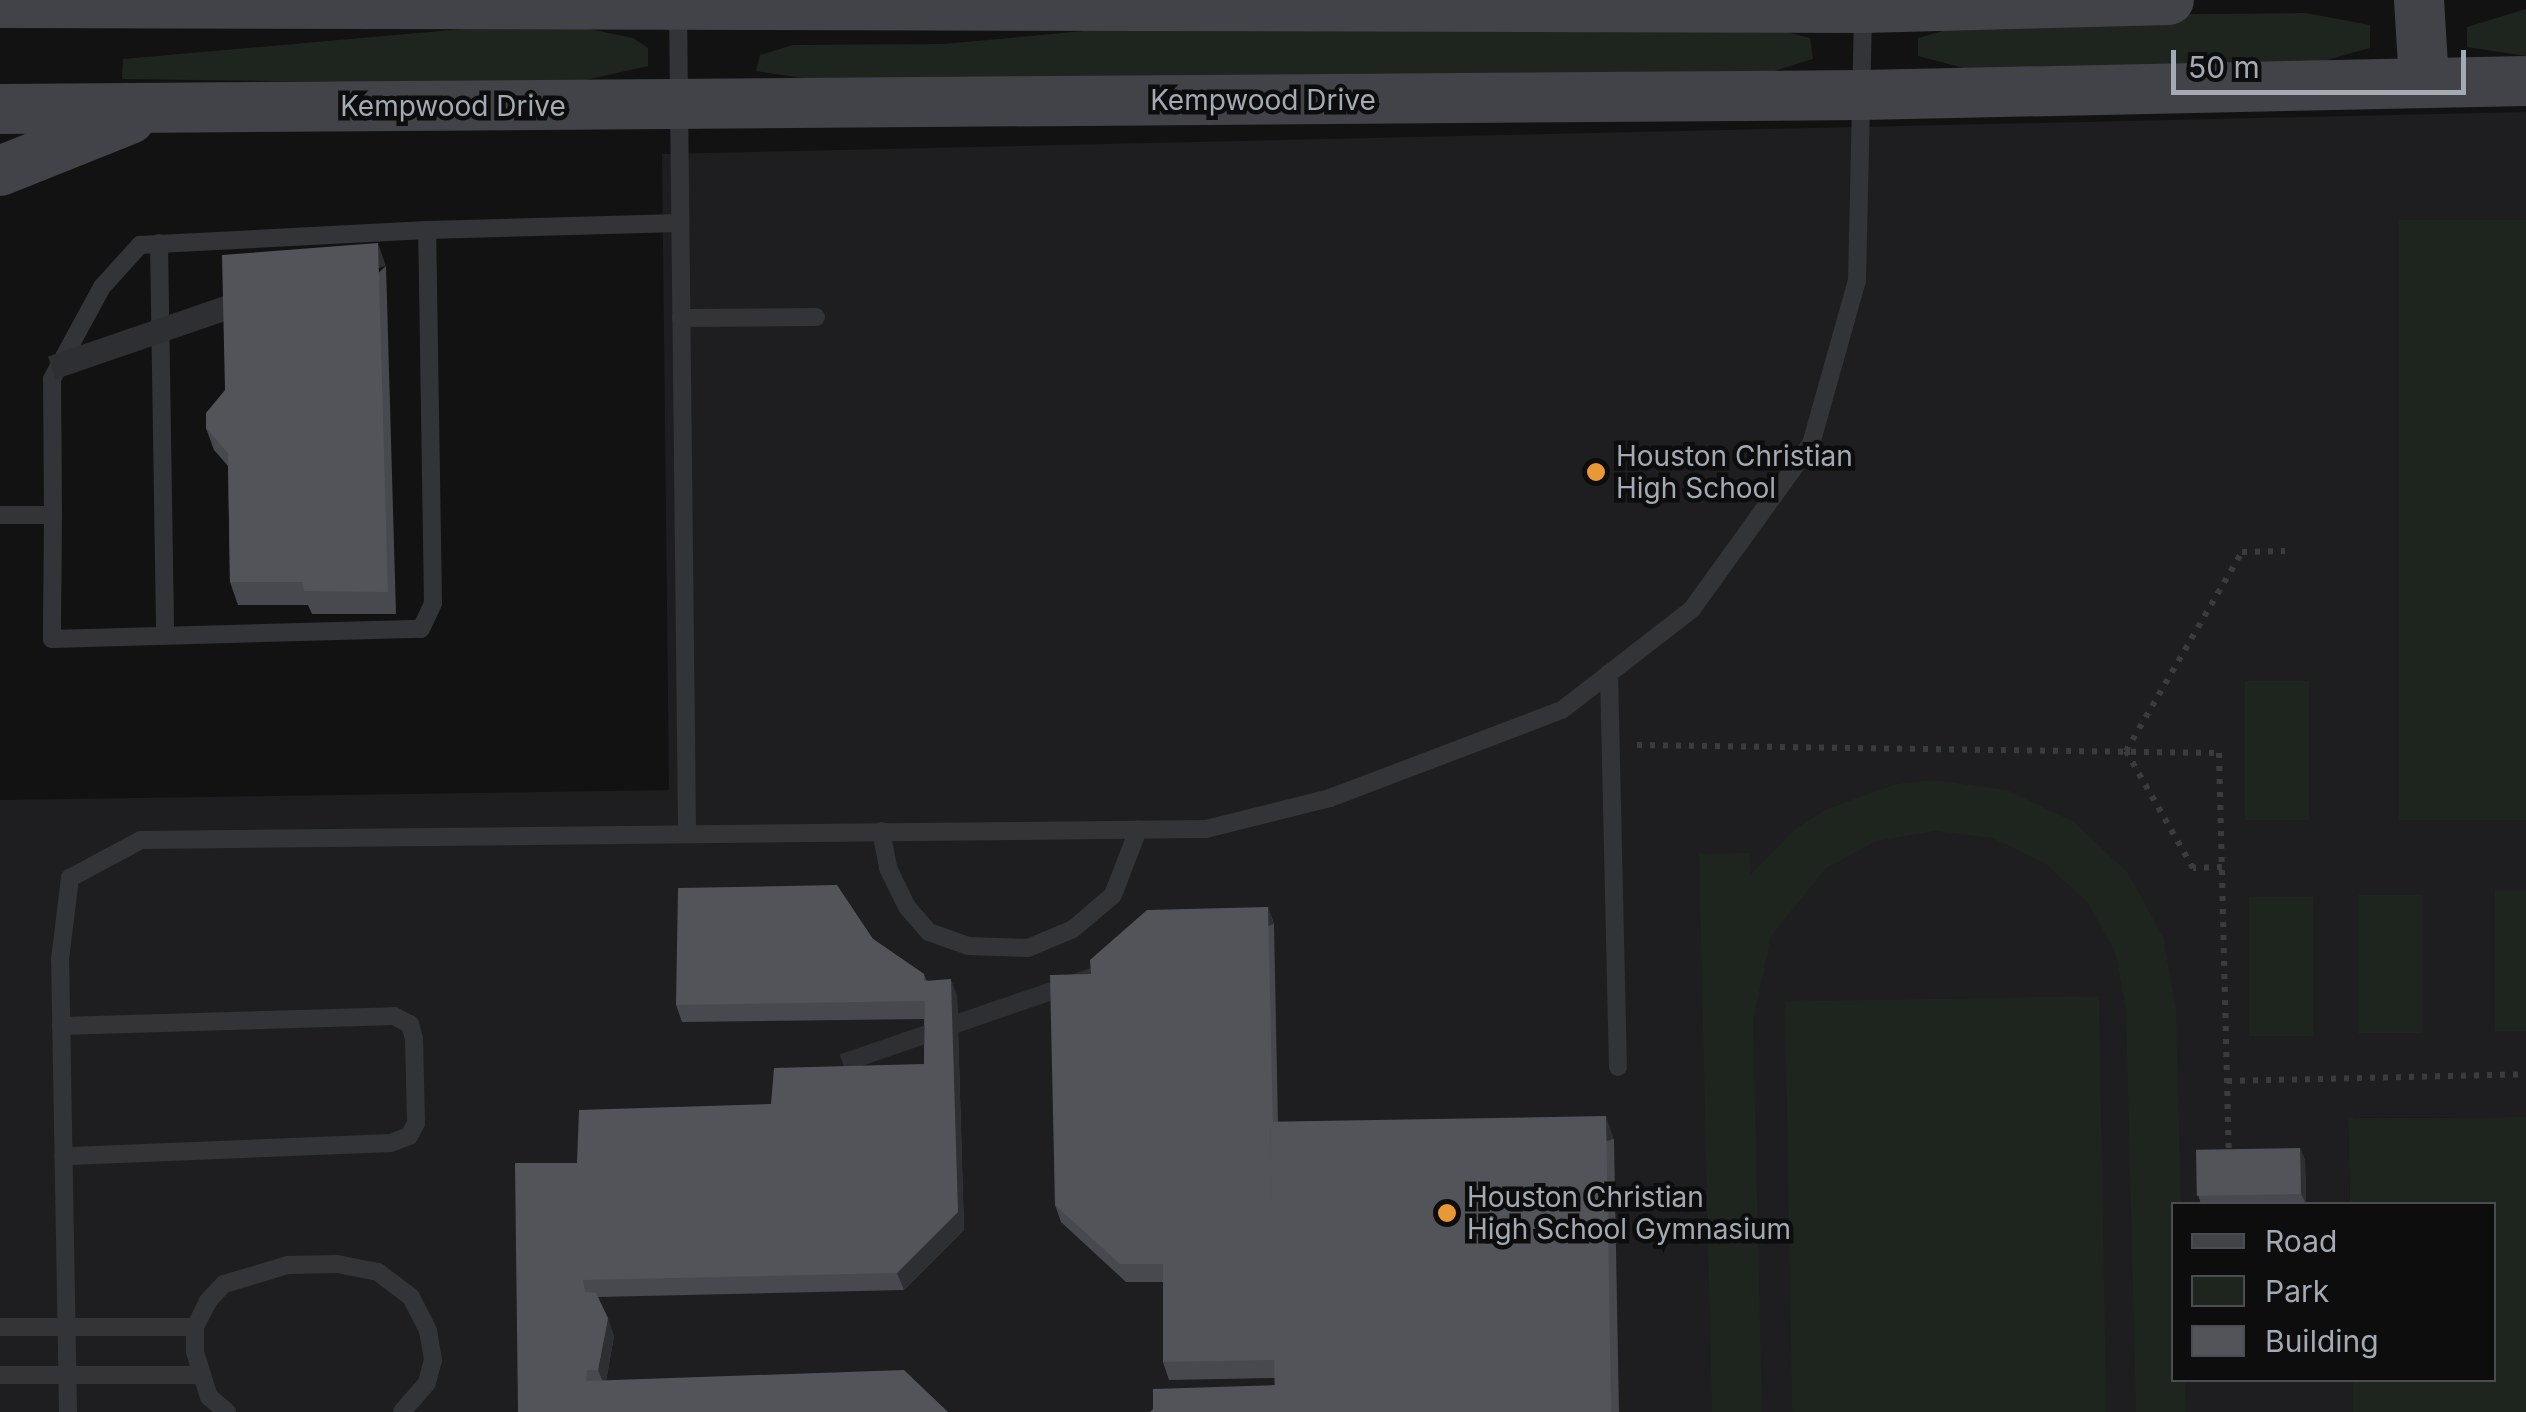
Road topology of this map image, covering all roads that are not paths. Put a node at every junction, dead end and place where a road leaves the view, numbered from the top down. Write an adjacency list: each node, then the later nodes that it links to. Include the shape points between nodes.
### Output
1 (2169, 0): 5 (main road)
2 (2419, 0): 8 (main road)
3 (119, 2): 4 (main road); 6 (main road)
4 (0, 3)
5 (1863, 8): 6 (main road); 9 (lane)
6 (678, 9): 10 (lane)
7 (2526, 81): 8 (main road, Kempwood Drive)
8 (2424, 82): 9 (main road, Kempwood Drive)
9 (1862, 95): 10 (main road, Kempwood Drive); 22 (lane, via 1857,280 1812,444 1692,608)
10 (678, 104): 11 (main road, Kempwood Drive); 14 (lane)
11 (159, 108): 12 (main road, Kempwood Drive); 13 (main road)
12 (0, 109)
13 (0, 172)
14 (679, 223): 15 (lane); 18 (lane)
15 (426, 230): 16 (lane); 21 (lane, via 433,603 421,629)
16 (159, 243): 20 (lane, via 140,244 102,287 52,380); 21 (lane)
17 (816, 317): 18 (lane)
18 (680, 318): 25 (lane)
19 (0, 515): 20 (lane)
20 (53, 515): 21 (lane, via 52,639)
21 (165, 636)
22 (1609, 673): 24 (lane, via 1562,710 1330,798 1206,829); 27 (lane)
23 (882, 830): 24 (lane); 24 (lane, via 894,881 930,932 968,946 1028,948 1073,930 1113,895); 25 (lane)
24 (1138, 830)
25 (688, 832): 26 (lane, via 140,840 70,878 60,959)
26 (61, 1026): 28 (lane); 28 (lane, via 394,1016 410,1024 414,1039 416,1122 409,1136 391,1143)
27 (1618, 1067)
28 (64, 1156): 30 (lane)
29 (0, 1328): 30 (lane)
30 (66, 1328): 31 (lane); 32 (lane)
31 (195, 1328): 34 (lane); 37 (lane, via 224,1284 288,1265 378,1272 410,1297 428,1331 433,1360 427,1383)
32 (68, 1374): 33 (lane); 34 (lane); 35 (lane)
33 (0, 1375)
34 (200, 1375): 36 (lane, via 209,1398)
35 (68, 1412)
36 (227, 1412)
37 (402, 1412)

